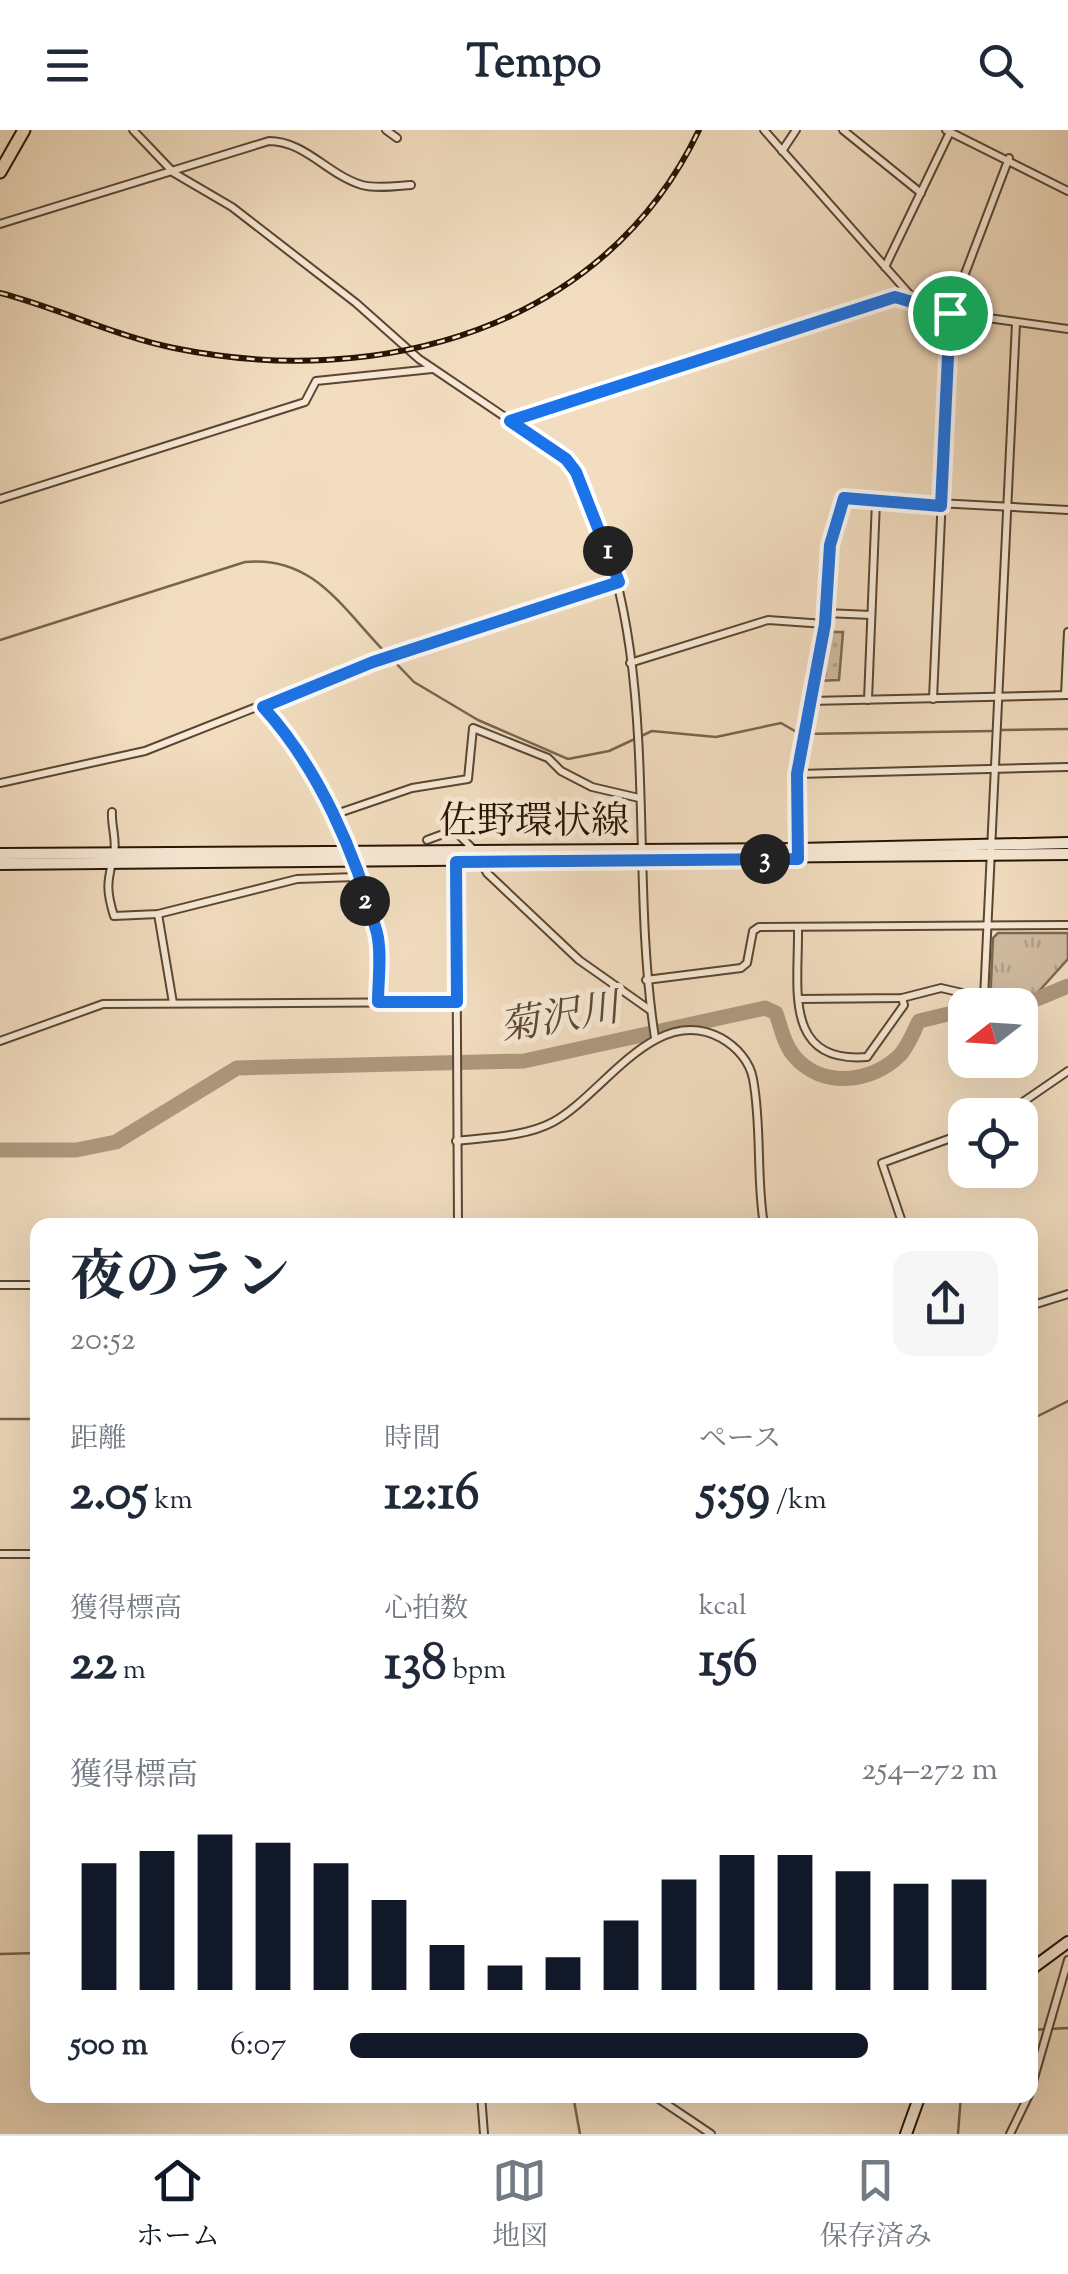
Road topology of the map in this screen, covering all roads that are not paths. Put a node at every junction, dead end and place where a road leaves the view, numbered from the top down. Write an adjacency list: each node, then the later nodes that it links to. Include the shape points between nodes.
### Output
1 (24, 130): 11 (main road)
2 (133, 130): 12 (street)
3 (386, 130): 8 (street)
4 (764, 130): 9 (street)
5 (796, 130): 9 (street)
6 (843, 130): 15 (street)
7 (948, 131): 10 (street); 15 (street)
8 (397, 138)
9 (782, 150): 17 (street)
10 (1009, 158): 14 (street); 19 (street)
11 (0, 172)
12 (174, 173): 13 (street, via 256,143 282,141 360,184); 16 (street); 22 (street, via 232,208)
13 (411, 185)
14 (1068, 191)
15 (921, 193): 17 (street)
16 (0, 224)
17 (885, 267): 18 (street)
18 (923, 308): 19 (street); 23 (street, via 895,297)
19 (950, 313): 20 (street); 26 (street)
20 (1016, 322): 21 (street); 27 (street)
21 (1068, 329)
22 (433, 369): 23 (street); 24 (street, via 316,381 305,402)
23 (510, 421): 29 (street, via 576,472)
24 (0, 499)
25 (876, 501): 26 (street); 30 (street, via 844,498 830,545); 31 (street)
26 (941, 506): 27 (street); 37 (street)
27 (1007, 508): 28 (street); 36 (street)
28 (1068, 510)
29 (619, 582): 34 (street); 40 (street, via 373,662)
30 (825, 613): 31 (street); 32 (street)
31 (872, 615): 38 (street)
32 (825, 624): 34 (street, via 768,620); 39 (street)
33 (1068, 632): 35 (street)
34 (630, 663): 45 (street)
35 (1067, 695): 36 (street)
36 (1000, 697): 37 (street); 42 (street)
37 (933, 699): 38 (street)
38 (868, 700): 39 (street)
39 (810, 701): 43 (street)
40 (263, 707): 44 (street, via 145,751); 47 (street, via 315,774)
41 (1068, 767): 42 (street)
42 (996, 769): 43 (street); 50 (street)
43 (797, 774): 53 (street)
44 (0, 783)
45 (639, 798): 47 (street, via 592,787 548,758 473,728 468,779 412,788); 57 (street)
46 (112, 812): 58 (street)
47 (332, 814): 55 (street)
48 (427, 840): 51 (street, via 454,830)
49 (1068, 842): 50 (main road, 佐野環状線)
50 (993, 850): 53 (main road, 佐野環状線); 54 (main road, 佐野環状線); 64 (street)
51 (474, 851): 56 (main road, 佐野環状線); 57 (main road, 佐野環状線); 59 (street)
52 (0, 854): 58 (main road, 佐野環状線)
53 (798, 854): 57 (main road, 佐野環状線)
54 (1068, 854)
55 (348, 856): 56 (main road, 佐野環状線); 58 (main road, 佐野環状線); 61 (street)
56 (456, 856): 59 (main road, 佐野環状線); 70 (street)
57 (641, 856): 59 (main road, 佐野環状線); 66 (street)
58 (111, 858): 60 (main road, 佐野環状線); 62 (street, via 107,892 114,916)
59 (481, 862): 72 (street, via 580,960)
60 (0, 864)
61 (356, 877): 62 (street, via 297,879); 69 (street, via 378,936)
62 (158, 914): 71 (street)
63 (1068, 925): 64 (street)
64 (990, 926): 65 (street); 67 (street, via 984,998 942,988)
65 (798, 927): 66 (street, via 754,928 741,968); 68 (street)
66 (646, 980): 72 (street)
67 (902, 998): 68 (street); 68 (street, via 897,1017 866,1057 847,1058 804,1034)
68 (800, 1000)
69 (378, 1002): 70 (street); 71 (street)
70 (457, 1002): 78 (street)
71 (174, 1003): 74 (street, via 104,1004)
72 (651, 1011): 73 (street)
73 (655, 1038): 78 (street, via 554,1122); 80 (street, via 683,1031 712,1034 748,1064)
74 (0, 1041)
75 (1068, 1070): 76 (street)
76 (1028, 1098)
77 (948, 1139): 81 (street, via 882,1163)
78 (456, 1141): 79 (street)
79 (458, 1218)
80 (763, 1218)
81 (900, 1218)
82 (0, 1285): 83 (street)
83 (30, 1285)
84 (1068, 1294): 85 (street)
85 (1038, 1303)
86 (0, 1554): 87 (street)
87 (30, 1554)
88 (1068, 1942): 90 (main road)
89 (1068, 1960): 91 (street)
90 (1038, 1964)
91 (1038, 2063)
92 (482, 2103): 96 (street)
93 (664, 2103): 97 (street)
94 (917, 2103): 98 (main road)
95 (1025, 2103): 99 (street)
96 (484, 2134)
97 (710, 2134)
98 (906, 2134)
99 (1010, 2134)

